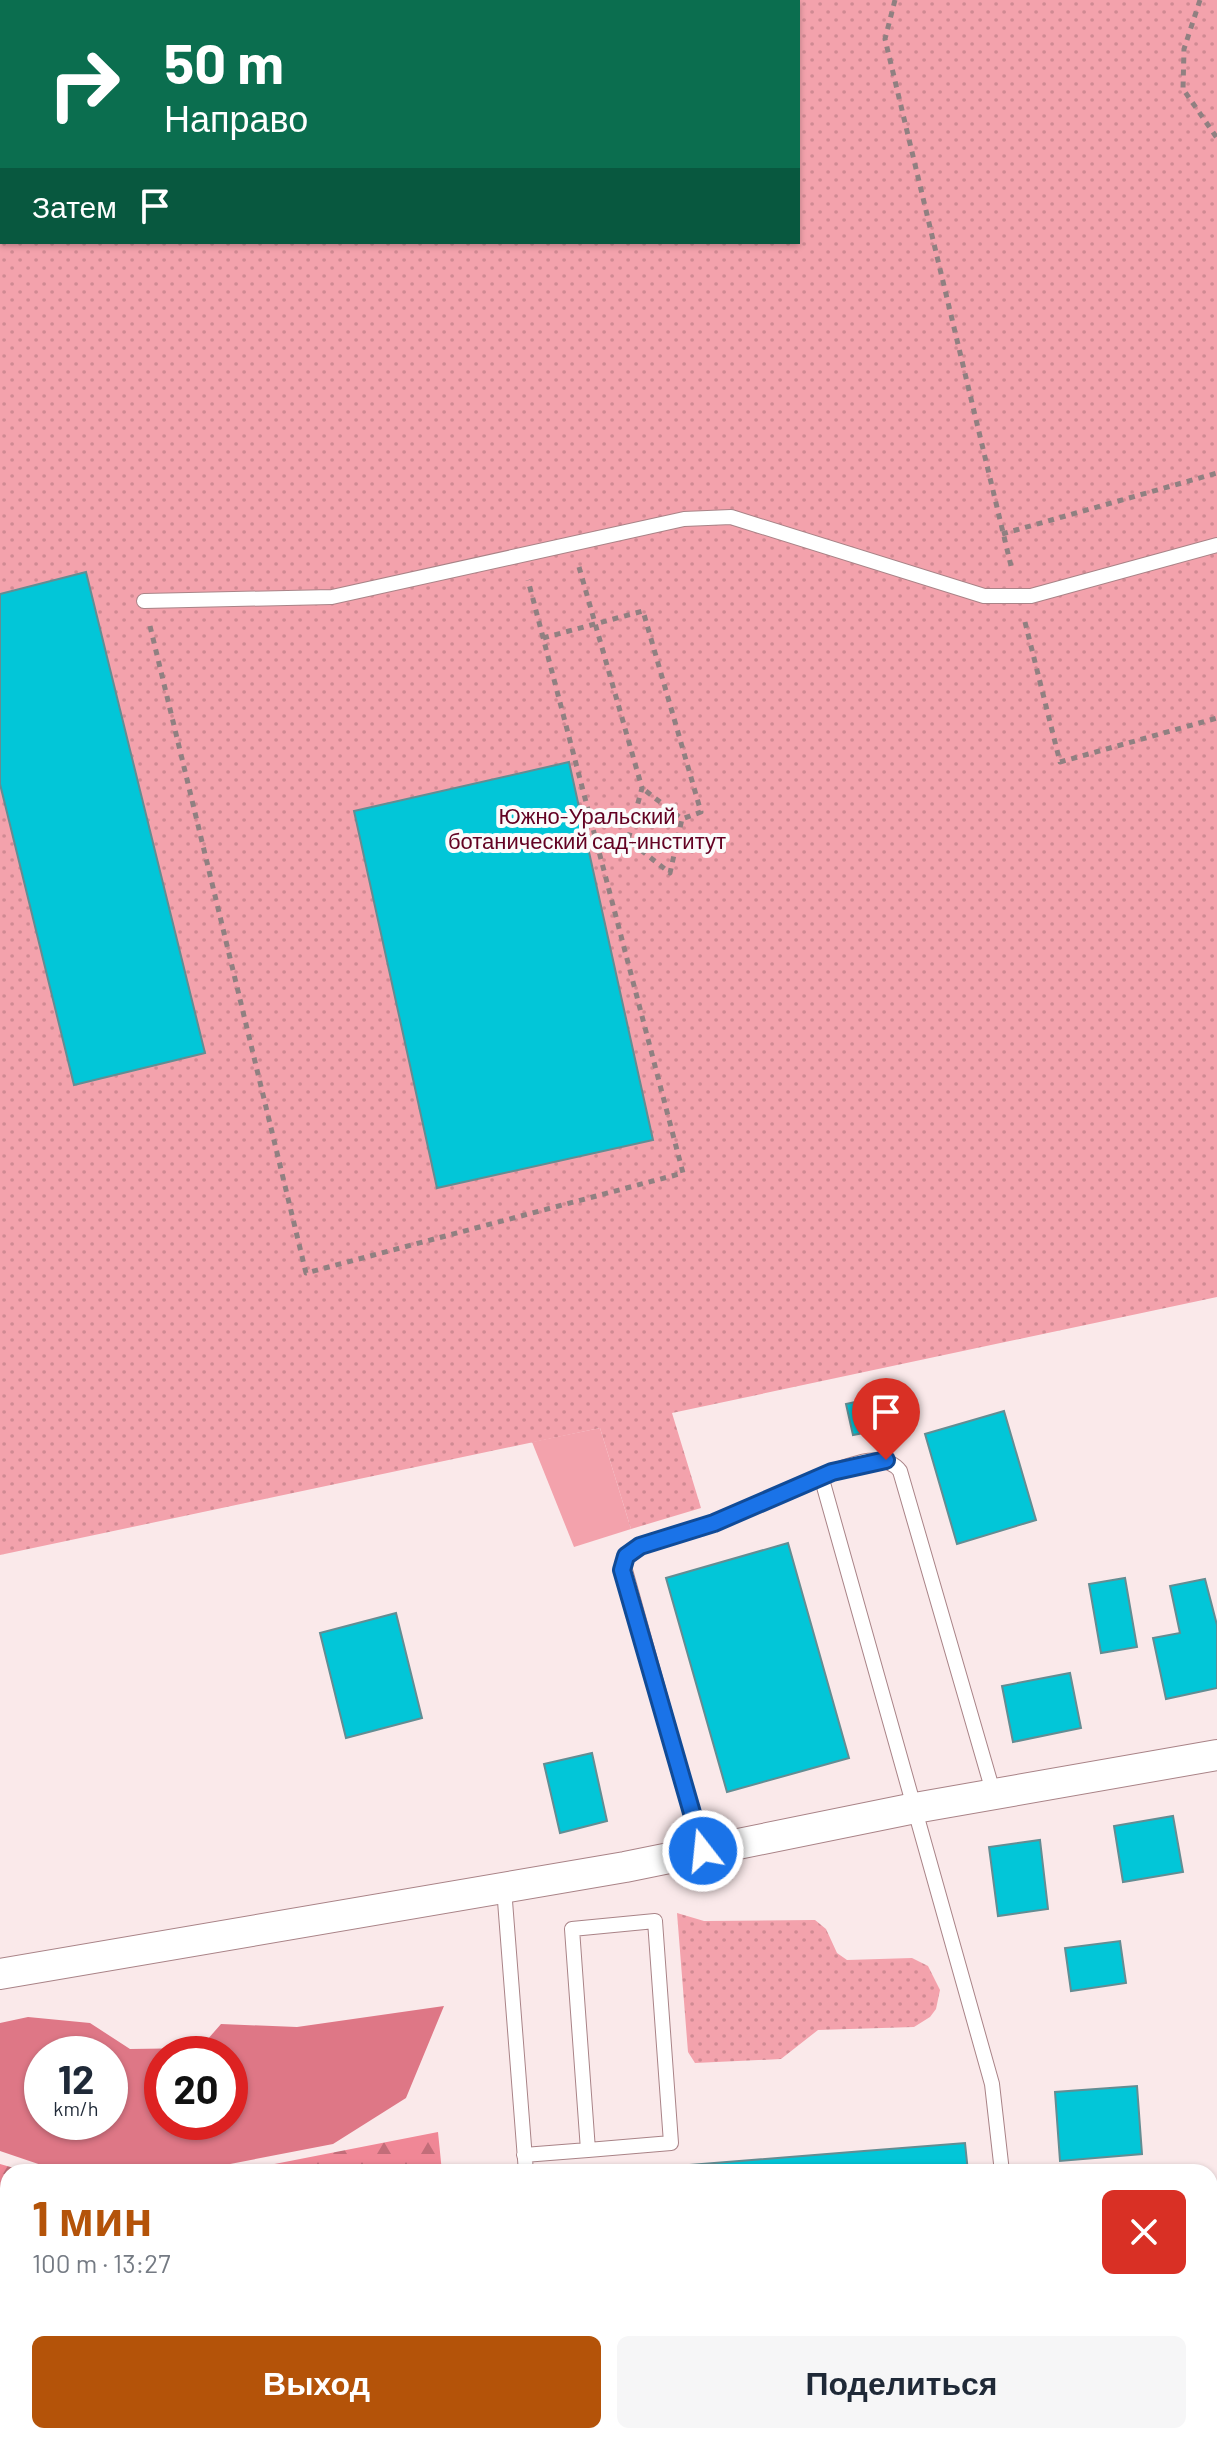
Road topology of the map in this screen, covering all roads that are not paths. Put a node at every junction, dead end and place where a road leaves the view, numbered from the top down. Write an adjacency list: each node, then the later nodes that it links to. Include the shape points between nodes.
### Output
1 (1217, 545): 2 (lane, via 1031,596 984,596 731,517 684,519 332,597)
2 (144, 601)
3 (821, 1476): 5 (lane, via 878,1459 900,1471); 6 (lane); 7 (lane, via 714,1523 640,1546 623,1563)
4 (1217, 1755): 5 (street)
5 (994, 1795): 6 (street)
6 (915, 1808): 7 (street); 13 (lane, via 992,2084)
7 (703, 1851): 8 (street)
8 (504, 1888): 9 (street); 11 (lane)
9 (0, 1974)
10 (588, 2150): 10 (lane, via 572,1929 655,1921 671,2143); 11 (lane)
11 (524, 2155): 12 (lane)
12 (525, 2164)
13 (1001, 2164)

